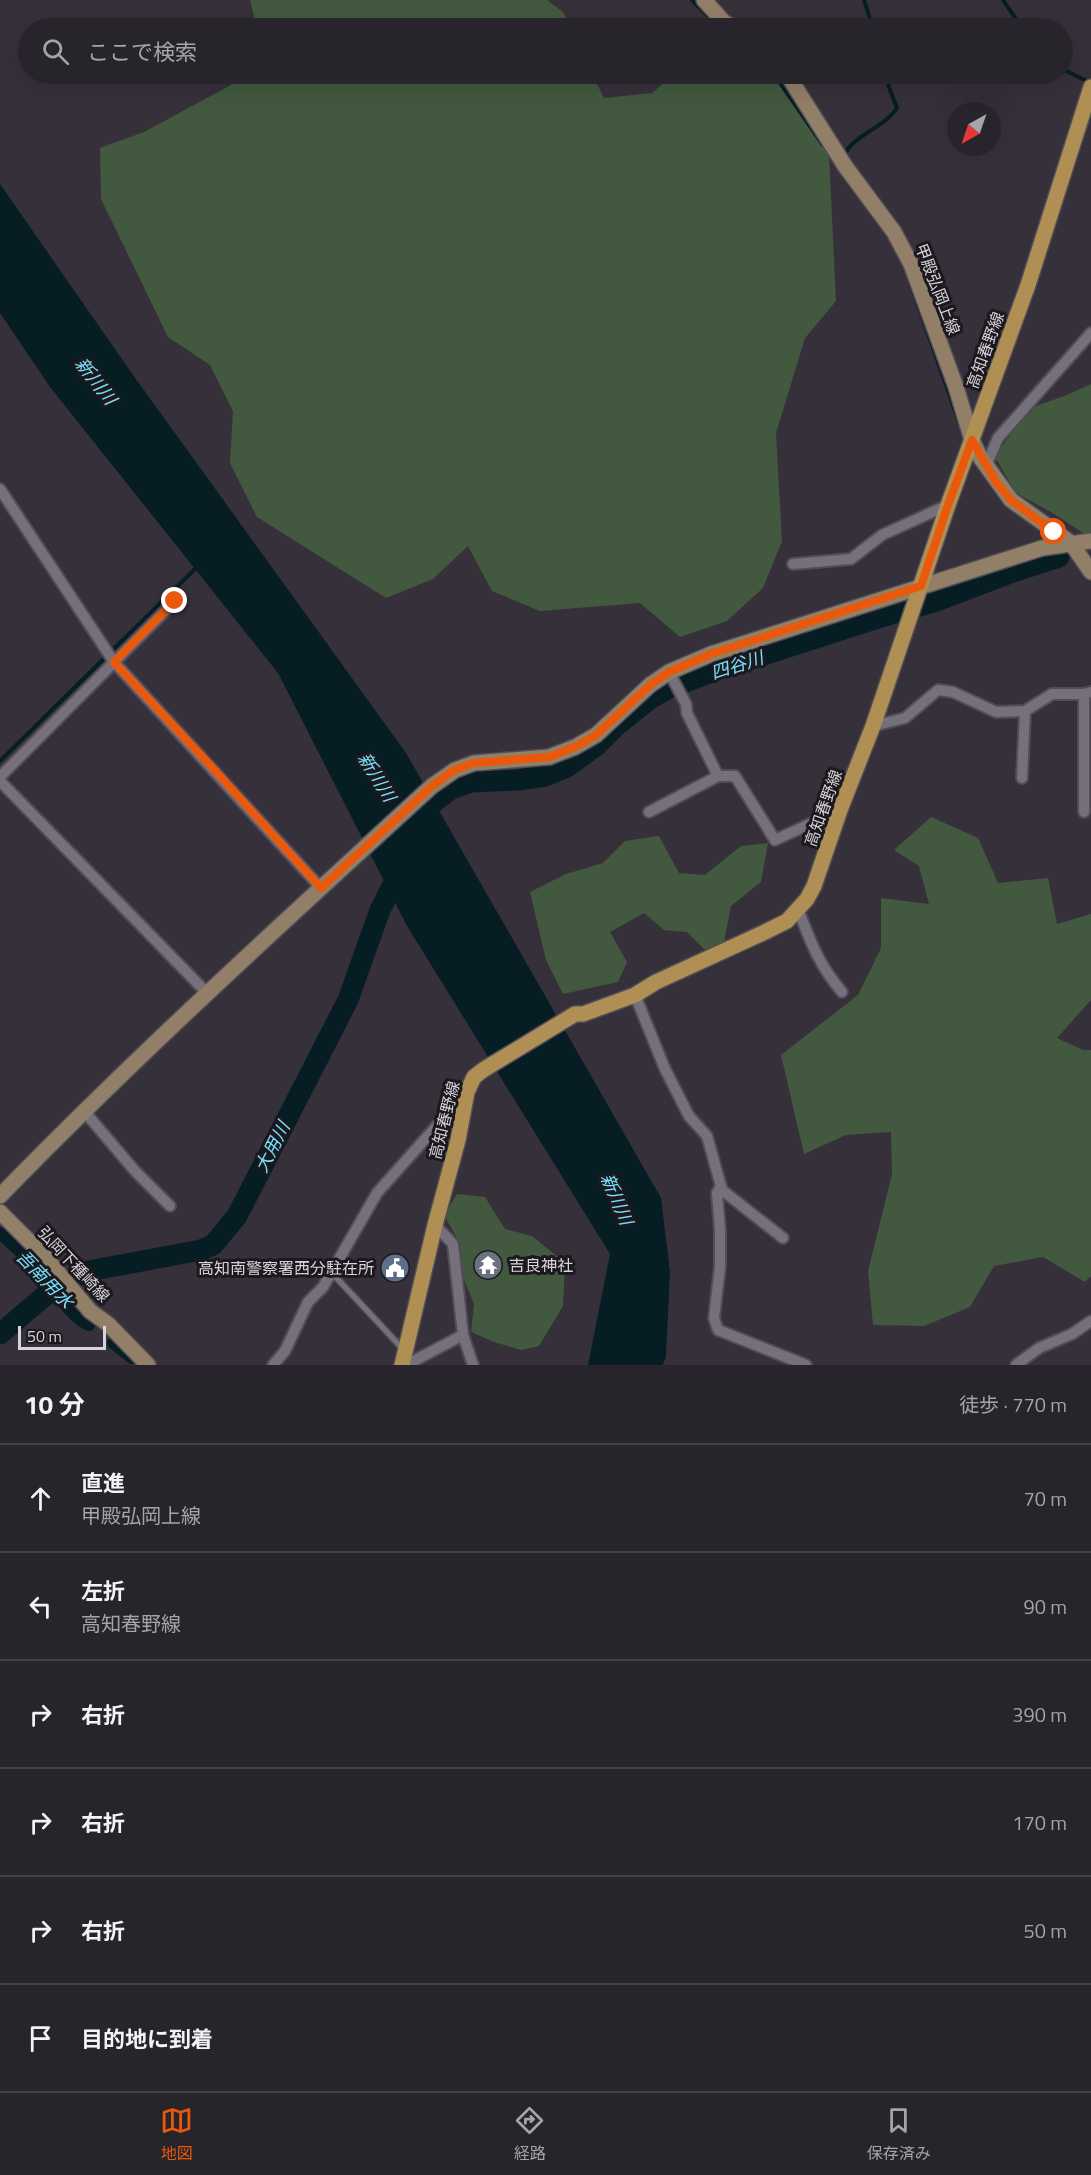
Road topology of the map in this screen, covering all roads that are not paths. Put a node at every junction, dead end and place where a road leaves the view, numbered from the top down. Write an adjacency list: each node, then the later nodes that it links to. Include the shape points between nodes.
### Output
1 (704, 0): 2 (street)
2 (720, 18)
3 (793, 84): 6 (street, 甲殿弘岡上線, via 845,166 894,232 911,264)
4 (1091, 87): 6 (main road, 高知春野線, via 1028,285)
5 (1091, 333): 7 (street, via 998,438)
6 (972, 440): 7 (street, 甲殿弘岡上線); 9 (main road, 高知春野線)
7 (986, 466): 11 (street, 甲殿弘岡上線, via 1011,500)
8 (0, 489): 16 (street)
9 (948, 505): 12 (street, via 882,535 851,559); 14 (main road, 高知春野線)
10 (1091, 541): 11 (street)
11 (1071, 543): 13 (street, 甲殿弘岡上線); 14 (street, via 1042,548)
12 (793, 564)
13 (1091, 572)
14 (919, 593): 17 (street, via 711,654); 20 (main road, 高知春野線)
15 (175, 601): 16 (street)
16 (114, 662): 23 (street); 27 (street)
17 (672, 676): 21 (street); 27 (street, via 650,685 596,735 575,747 549,757 474,763 454,770)
18 (1088, 693): 19 (street, via 1052,694); 26 (street)
19 (1024, 711): 20 (street, via 996,712 953,692 938,690 905,718); 22 (street)
20 (873, 726): 24 (main road, 高知春野線)
21 (718, 776): 24 (street, via 735,776 775,840); 25 (street)
22 (1022, 778)
23 (0, 779): 29 (street)
24 (840, 810): 28 (main road, 高知春野線, via 814,886)
25 (649, 812)
26 (1084, 812)
27 (321, 888): 29 (street)
28 (798, 909): 30 (street, via 816,955); 31 (main road, 高知春野線, via 787,921)
29 (207, 993): 33 (street)
30 (842, 993)
31 (635, 995): 32 (main road, 高知春野線, via 575,1014 483,1070 474,1077); 34 (street, via 689,1116 708,1136)
32 (467, 1092): 38 (main road, 高知春野線); 40 (street, via 377,1193)
33 (84, 1111): 35 (street); 36 (street)
34 (721, 1186): 39 (street); 47 (street, via 717,1193 720,1267 714,1317 718,1330)
35 (0, 1196)
36 (170, 1206)
37 (0, 1212): 44 (street, 弘岡下種崎線, via 46,1258 90,1311)
38 (435, 1226): 42 (street, via 453,1244); 43 (main road, 高知春野線)
39 (783, 1238)
40 (332, 1272): 43 (lane); 45 (street, via 308,1302 285,1351)
41 (1091, 1321): 48 (street, via 1039,1348)
42 (463, 1335): 43 (street, via 406,1365); 46 (street)
43 (404, 1360)
44 (148, 1365)
45 (273, 1365)
46 (472, 1365)
47 (806, 1365)
48 (1016, 1365)

